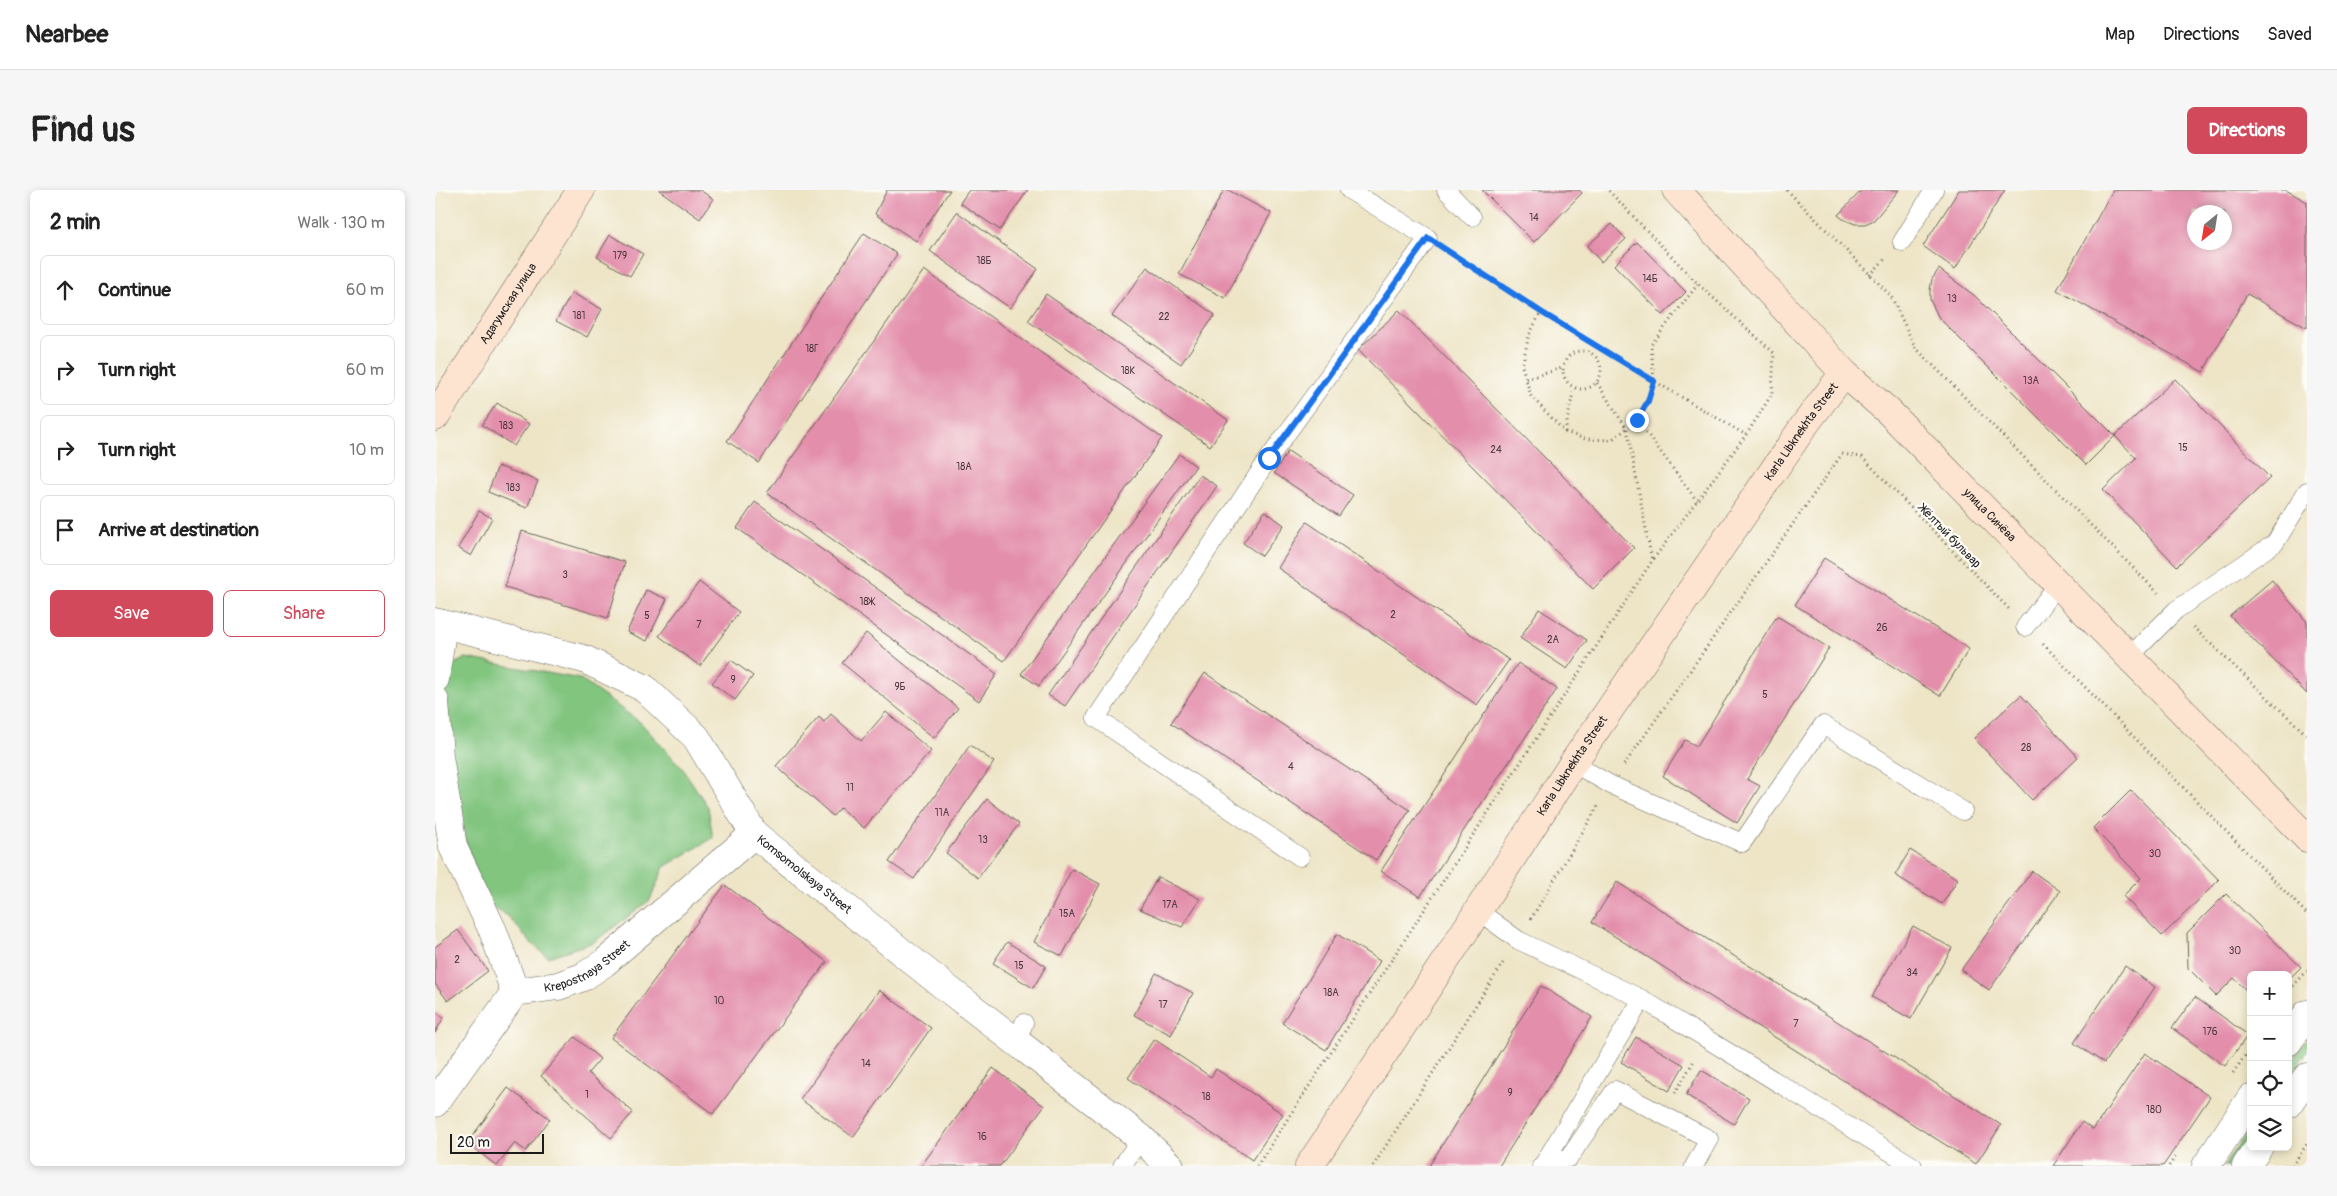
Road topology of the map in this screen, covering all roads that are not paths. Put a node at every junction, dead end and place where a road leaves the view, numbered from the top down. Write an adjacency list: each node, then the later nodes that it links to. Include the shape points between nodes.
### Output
1 (581, 190): 9 (main road, Адагумская улица)
2 (1349, 190): 21 (lane, via 1428,238 1269,458 1096,718)
3 (1446, 190): 6 (lane)
4 (1676, 190): 8 (main road, улица Синёва)
5 (1934, 190): 7 (lane)
6 (1472, 217)
7 (1902, 242)
8 (1844, 373): 11 (main road, улица Синёва, via 1888,411); 17 (main road, Karla Libknekhta Street, via 1806,423)
9 (435, 416)
10 (2307, 491): 14 (lane, via 2275,543 2176,610)
11 (2057, 586): 13 (lane); 14 (main road, улица Синёва)
12 (439, 623): 15 (street); 19 (street, Komsomolskaya Street, via 584,659 644,688 696,737)
13 (2025, 627)
14 (2129, 657): 20 (main road, улица Синёва)
15 (435, 679)
16 (435, 701): 23 (street, via 439,756 453,847 493,931)
17 (1573, 763): 18 (lane, via 1611,785 1742,843 1823,725); 22 (main road, Karla Libknekhta Street)
18 (1963, 811)
19 (754, 834): 23 (street, Krepostnaya Street, via 604,964 558,986); 31 (street, Komsomolskaya Street, via 1020,1033)
20 (2307, 838)
21 (1301, 857)
22 (1477, 910): 24 (lane, via 1518,940); 36 (main road, Karla Libknekhta Street)
23 (515, 992): 29 (street)
24 (1642, 999): 33 (lane); 38 (lane)
25 (2307, 1014): 26 (street)
26 (2292, 1036)
27 (2307, 1077): 28 (street)
28 (2292, 1098)
29 (435, 1103)
30 (2247, 1104): 39 (street)
31 (1141, 1138): 34 (lane); 35 (street, Komsomolskaya Street)
32 (2256, 1151): 40 (street)
33 (1543, 1164): 37 (lane, via 1569,1158 1615,1090 1709,1139)
34 (1123, 1166)
35 (1170, 1166)
36 (1309, 1166)
37 (1694, 1166)
38 (1913, 1166)
39 (2206, 1166)
40 (2246, 1166)

